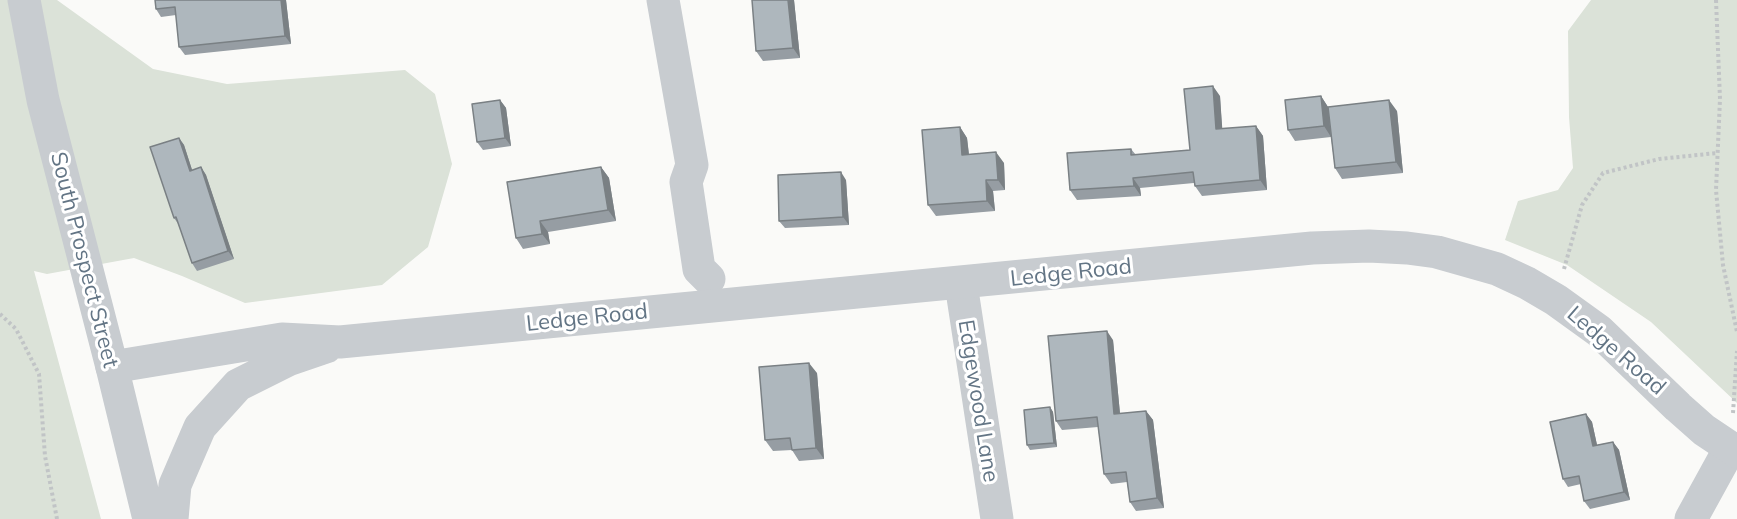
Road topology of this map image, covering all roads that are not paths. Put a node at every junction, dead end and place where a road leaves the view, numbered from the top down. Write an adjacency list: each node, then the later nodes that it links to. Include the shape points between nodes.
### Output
1 (24, 0): 6 (street, South Prospect Street, via 44,100)
2 (663, 0): 4 (street, via 692,165 704,180 706,190 716,267)
3 (961, 284): 4 (street, Ledge Road); 7 (street, Ledge Road, via 1312,248 1407,248 1470,260 1497,269 1556,300 1599,331 1678,407); 10 (street, Edgewood Lane)
4 (711, 293): 5 (street, Ledge Road)
5 (340, 342): 6 (street, Ledge Road, via 282,339); 9 (street, Ledge Road, via 288,360 238,385 200,427 175,485)
6 (112, 367): 8 (street, South Prospect Street)
7 (1733, 450): 11 (street)
8 (149, 519)
9 (172, 519)
10 (997, 519)
11 (1691, 519)

